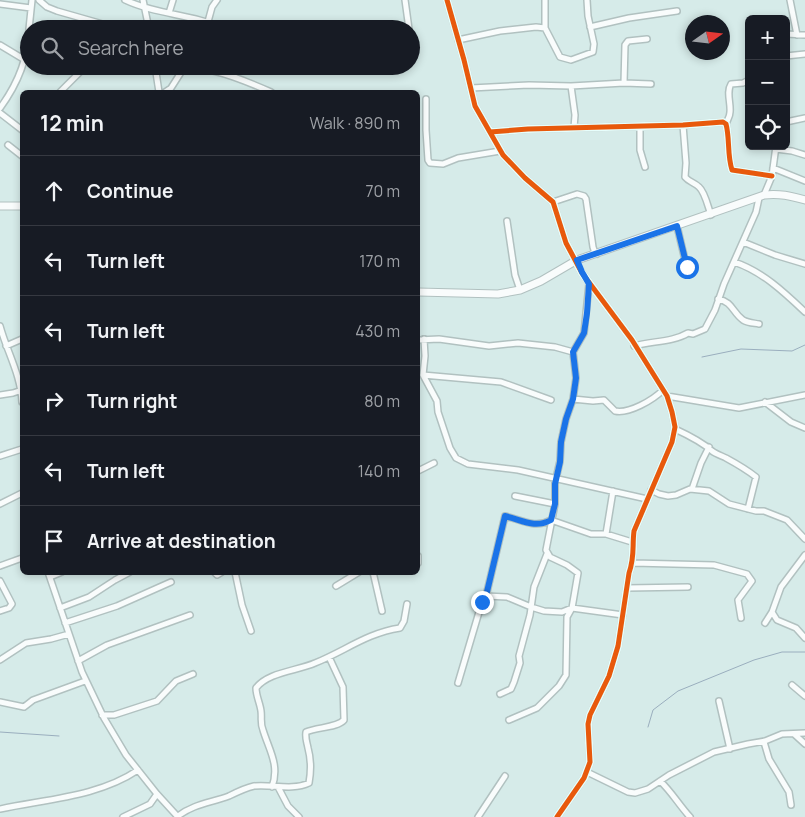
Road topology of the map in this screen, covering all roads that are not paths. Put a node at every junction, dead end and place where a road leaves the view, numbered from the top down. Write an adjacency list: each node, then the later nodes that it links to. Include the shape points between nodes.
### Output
1 (32, 0): 16 (street)
2 (39, 0): 15 (street)
3 (49, 0): 15 (street)
4 (126, 0): 14 (street)
5 (143, 0): 14 (street)
6 (173, 0): 18 (street)
7 (217, 0): 23 (street)
8 (404, 0): 24 (street)
9 (446, 0): 31 (street)
10 (545, 0): 26 (street)
11 (588, 0): 25 (street)
12 (790, 0): 28 (street)
13 (0, 4): 16 (street)
14 (144, 6): 18 (street); 21 (street)
15 (46, 7): 20 (street)
16 (31, 8): 19 (street)
17 (677, 11): 25 (street)
18 (169, 13): 22 (street)
19 (30, 20)
20 (86, 20)
21 (147, 20)
22 (204, 20)
23 (209, 20)
24 (407, 20)
25 (590, 27): 26 (street, via 593,52 570,60 560,57)
26 (545, 28): 31 (street, via 500,30)
27 (790, 34): 28 (street)
28 (797, 35): 29 (street)
29 (805, 35)
30 (647, 39): 42 (street, via 628,41 625,46)
31 (458, 40): 45 (street)
32 (0, 45): 35 (street)
33 (805, 54): 34 (street)
34 (790, 56)
35 (20, 57)
36 (20, 72): 51 (street)
37 (77, 75): 46 (street)
38 (156, 75): 47 (street)
39 (180, 75): 48 (street)
40 (230, 75): 49 (street)
41 (745, 82): 55 (street, via 729,86 730,114)
42 (624, 83): 43 (street); 44 (street)
43 (651, 84)
44 (571, 86): 45 (street); 58 (street)
45 (471, 88): 60 (street, via 474,106)
46 (62, 90)
47 (159, 90)
48 (168, 90)
49 (266, 90)
50 (426, 99): 64 (street, via 430,162 443,164 458,158)
51 (0, 108)
52 (0, 114): 59 (street)
53 (805, 118): 54 (street)
54 (790, 121)
55 (726, 124): 56 (street); 69 (street, via 732,170)
56 (684, 125): 57 (street); 76 (street, via 684,177 701,190)
57 (640, 126): 58 (street); 67 (street, via 640,150)
58 (574, 128): 60 (street)
59 (20, 129)
60 (490, 132): 64 (street)
61 (8, 145): 65 (street)
62 (776, 150): 68 (street)
63 (787, 150): 66 (street)
64 (500, 151): 73 (street)
65 (20, 154)
66 (805, 155)
67 (645, 167)
68 (773, 168): 69 (street); 70 (street)
69 (772, 176): 71 (street)
70 (805, 181)
71 (761, 196): 72 (main road, via 777,194); 76 (main road); 79 (street)
72 (805, 200)
73 (553, 202): 80 (street, via 577,194 584,196 593,247); 81 (street, via 566,242)
74 (0, 206): 75 (main road)
75 (20, 206)
76 (711, 215): 78 (main road)
77 (507, 221): 86 (street)
78 (677, 226): 80 (main road); 84 (street, via 687,267)
79 (744, 242): 82 (street); 83 (street)
80 (598, 254): 81 (main road)
81 (577, 260): 85 (street); 86 (main road)
82 (734, 262): 88 (street); 89 (street, via 744,265 783,291)
83 (805, 264)
84 (693, 269)
85 (589, 284): 96 (street); 97 (street, via 584,333)
86 (520, 290): 87 (main road, via 498,294)
87 (420, 292)
88 (718, 299): 90 (street, via 726,300 745,321); 96 (street, via 703,331)
89 (805, 312)
90 (759, 324)
91 (0, 326): 95 (street)
92 (20, 340): 95 (street)
93 (420, 340): 94 (street)
94 (424, 340): 97 (street, via 489,346 518,343 555,346); 98 (street)
95 (6, 346): 99 (street)
96 (634, 346): 100 (street)
97 (573, 352): 105 (street, via 576,378)
98 (423, 375): 106 (street, via 502,382); 115 (street, via 437,402 456,458 468,464)
99 (20, 383)
100 (663, 390): 104 (street); 105 (street, via 640,406 623,412 615,411 604,400)
101 (20, 391): 102 (street)
102 (0, 395)
103 (805, 395): 107 (street)
104 (667, 396): 107 (street, via 736,408); 109 (street)
105 (573, 399): 115 (street, via 562,433)
106 (551, 400)
107 (765, 402): 108 (street, via 790,422)
108 (805, 428)
109 (675, 429): 110 (street); 117 (street)
110 (709, 447): 116 (street); 124 (street, via 756,477)
111 (20, 450): 112 (street)
112 (0, 456)
113 (434, 463): 114 (street)
114 (420, 470)
115 (557, 478): 118 (street); 123 (street)
116 (692, 489): 117 (street, via 668,496); 124 (street, via 709,491 729,504)
117 (650, 490): 121 (street)
118 (613, 492): 121 (street); 126 (street)
119 (20, 494): 122 (street)
120 (515, 496): 123 (street)
121 (647, 499): 128 (street)
122 (0, 504)
123 (555, 504): 125 (street)
124 (748, 509): 127 (street, via 787,520)
125 (551, 520): 126 (street, via 591,534); 129 (street); 144 (street, via 544,524 531,524 505,516)
126 (606, 534): 128 (street)
127 (805, 539)
128 (632, 542): 132 (street)
129 (547, 554): 146 (street, via 534,587); 148 (street, via 578,573)
130 (805, 555): 151 (street, via 781,587)
131 (20, 559): 133 (street)
132 (633, 563): 143 (street); 154 (street, via 714,565 748,574 752,581 738,600)
133 (0, 566)
134 (49, 575): 147 (street)
135 (124, 575): 147 (street, via 88,597)
136 (236, 575): 157 (street)
137 (355, 575): 141 (street)
138 (374, 575): 150 (street)
139 (0, 581): 149 (street, via 12,604)
140 (171, 582): 155 (street, via 117,606)
141 (336, 586)
142 (688, 587): 143 (street)
143 (627, 588): 153 (street)
144 (486, 596): 146 (street, via 508,597); 165 (street)
145 (407, 604): 160 (street, via 400,628 380,631)
146 (531, 607): 148 (street, via 562,612); 167 (street, via 514,682 511,689)
147 (60, 608): 155 (street)
148 (572, 608): 153 (street); 172 (street, via 568,617 566,675 537,708)
149 (0, 611)
150 (382, 611)
151 (772, 612): 156 (street); 159 (street, via 776,620 796,628)
152 (190, 615): 162 (street, via 107,645)
153 (623, 615): 179 (street, via 611,668 590,715 590,762)
154 (740, 618)
155 (66, 623): 158 (street)
156 (765, 623)
157 (251, 630)
158 (69, 634): 161 (street, via 26,643); 162 (street)
159 (805, 638)
160 (329, 657): 182 (street, via 278,675 256,688 262,730 274,758); 182 (street, via 343,686 344,720 337,725 306,732 309,783)
161 (0, 660)
162 (78, 661): 164 (street)
163 (193, 674): 171 (street, via 176,681 157,701 114,715)
164 (85, 681): 170 (street, via 33,700 24,707); 171 (street)
165 (458, 683)
166 (792, 685): 168 (street)
167 (500, 694)
168 (805, 696)
169 (720, 701): 177 (street)
170 (0, 702)
171 (102, 715): 178 (street)
172 (509, 720)
173 (805, 732): 174 (street)
174 (793, 733): 175 (street); 176 (street)
175 (764, 742): 177 (street); 184 (street, via 769,759 789,792)
176 (805, 744)
177 (730, 749): 181 (street, via 708,755)
178 (138, 770): 183 (street); 185 (street, via 90,792)
179 (586, 772): 181 (street, via 632,794); 190 (street)
180 (505, 776): 189 (street)
181 (660, 781): 191 (street)
182 (275, 787): 186 (street, via 246,788 195,805); 188 (street)
183 (157, 794): 186 (street); 187 (street, via 150,804)
184 (791, 805)
185 (0, 808)
186 (178, 816)
187 (123, 817)
188 (299, 817)
189 (478, 817)
190 (557, 817)
191 (690, 817)

